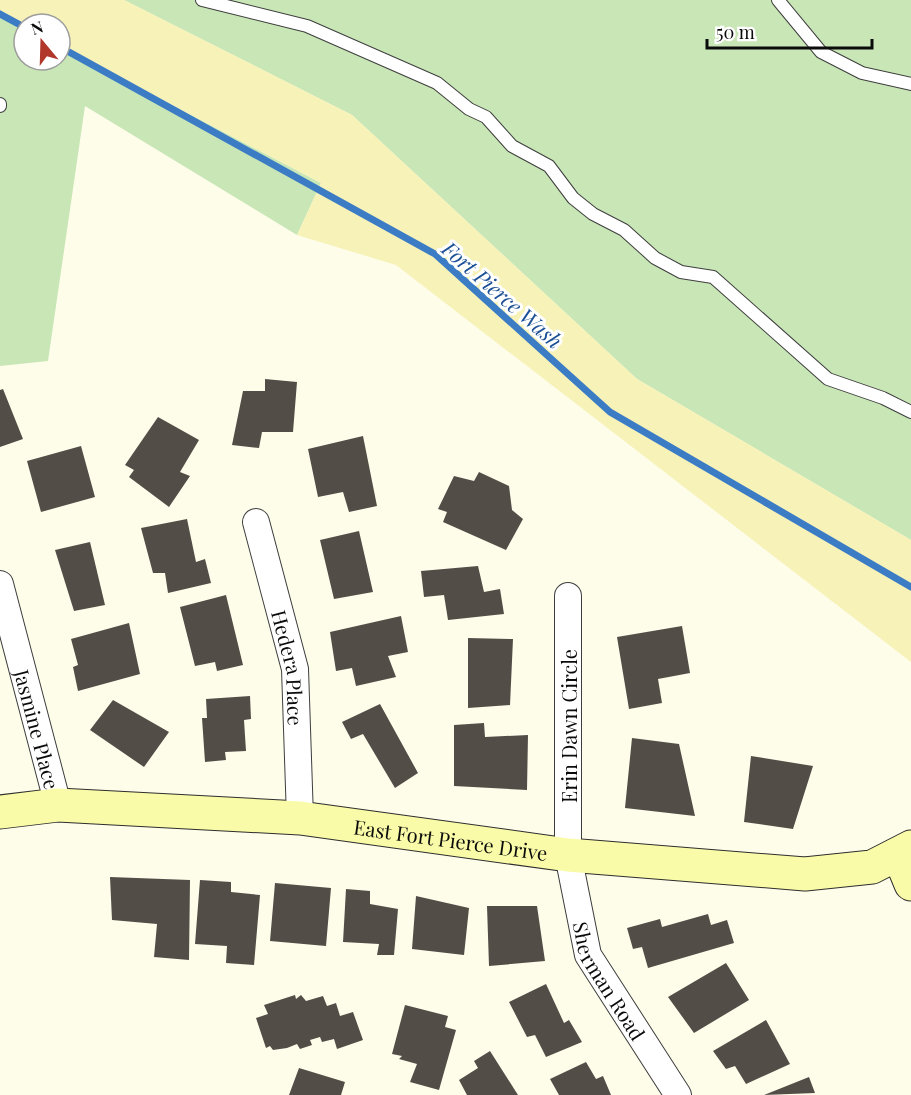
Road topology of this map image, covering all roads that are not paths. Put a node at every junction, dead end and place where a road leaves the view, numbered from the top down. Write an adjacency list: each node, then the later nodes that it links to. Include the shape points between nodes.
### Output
1 (202, 0): 4 (lane, via 307,26 437,83 469,109 486,117 512,146 549,166 573,198 624,230 655,258 681,272 713,276 828,379 884,398)
2 (778, 0): 3 (lane, via 821,52 862,73)
3 (911, 84)
4 (911, 412)
5 (256, 522): 10 (street, Hedera Place, via 295,669)
6 (0, 584): 8 (street, Jasmine Place)
7 (568, 596): 11 (street, Erin Dawn Circle)
8 (58, 806): 9 (street, East Fort Pierce Drive); 10 (street, East Fort Pierce Drive)
9 (0, 812)
10 (300, 818): 11 (street, East Fort Pierce Drive)
11 (568, 855): 12 (street, East Fort Pierce Drive, via 805,874); 13 (street, Sherman Road, via 588,955)
12 (907, 862)
13 (678, 1095)

